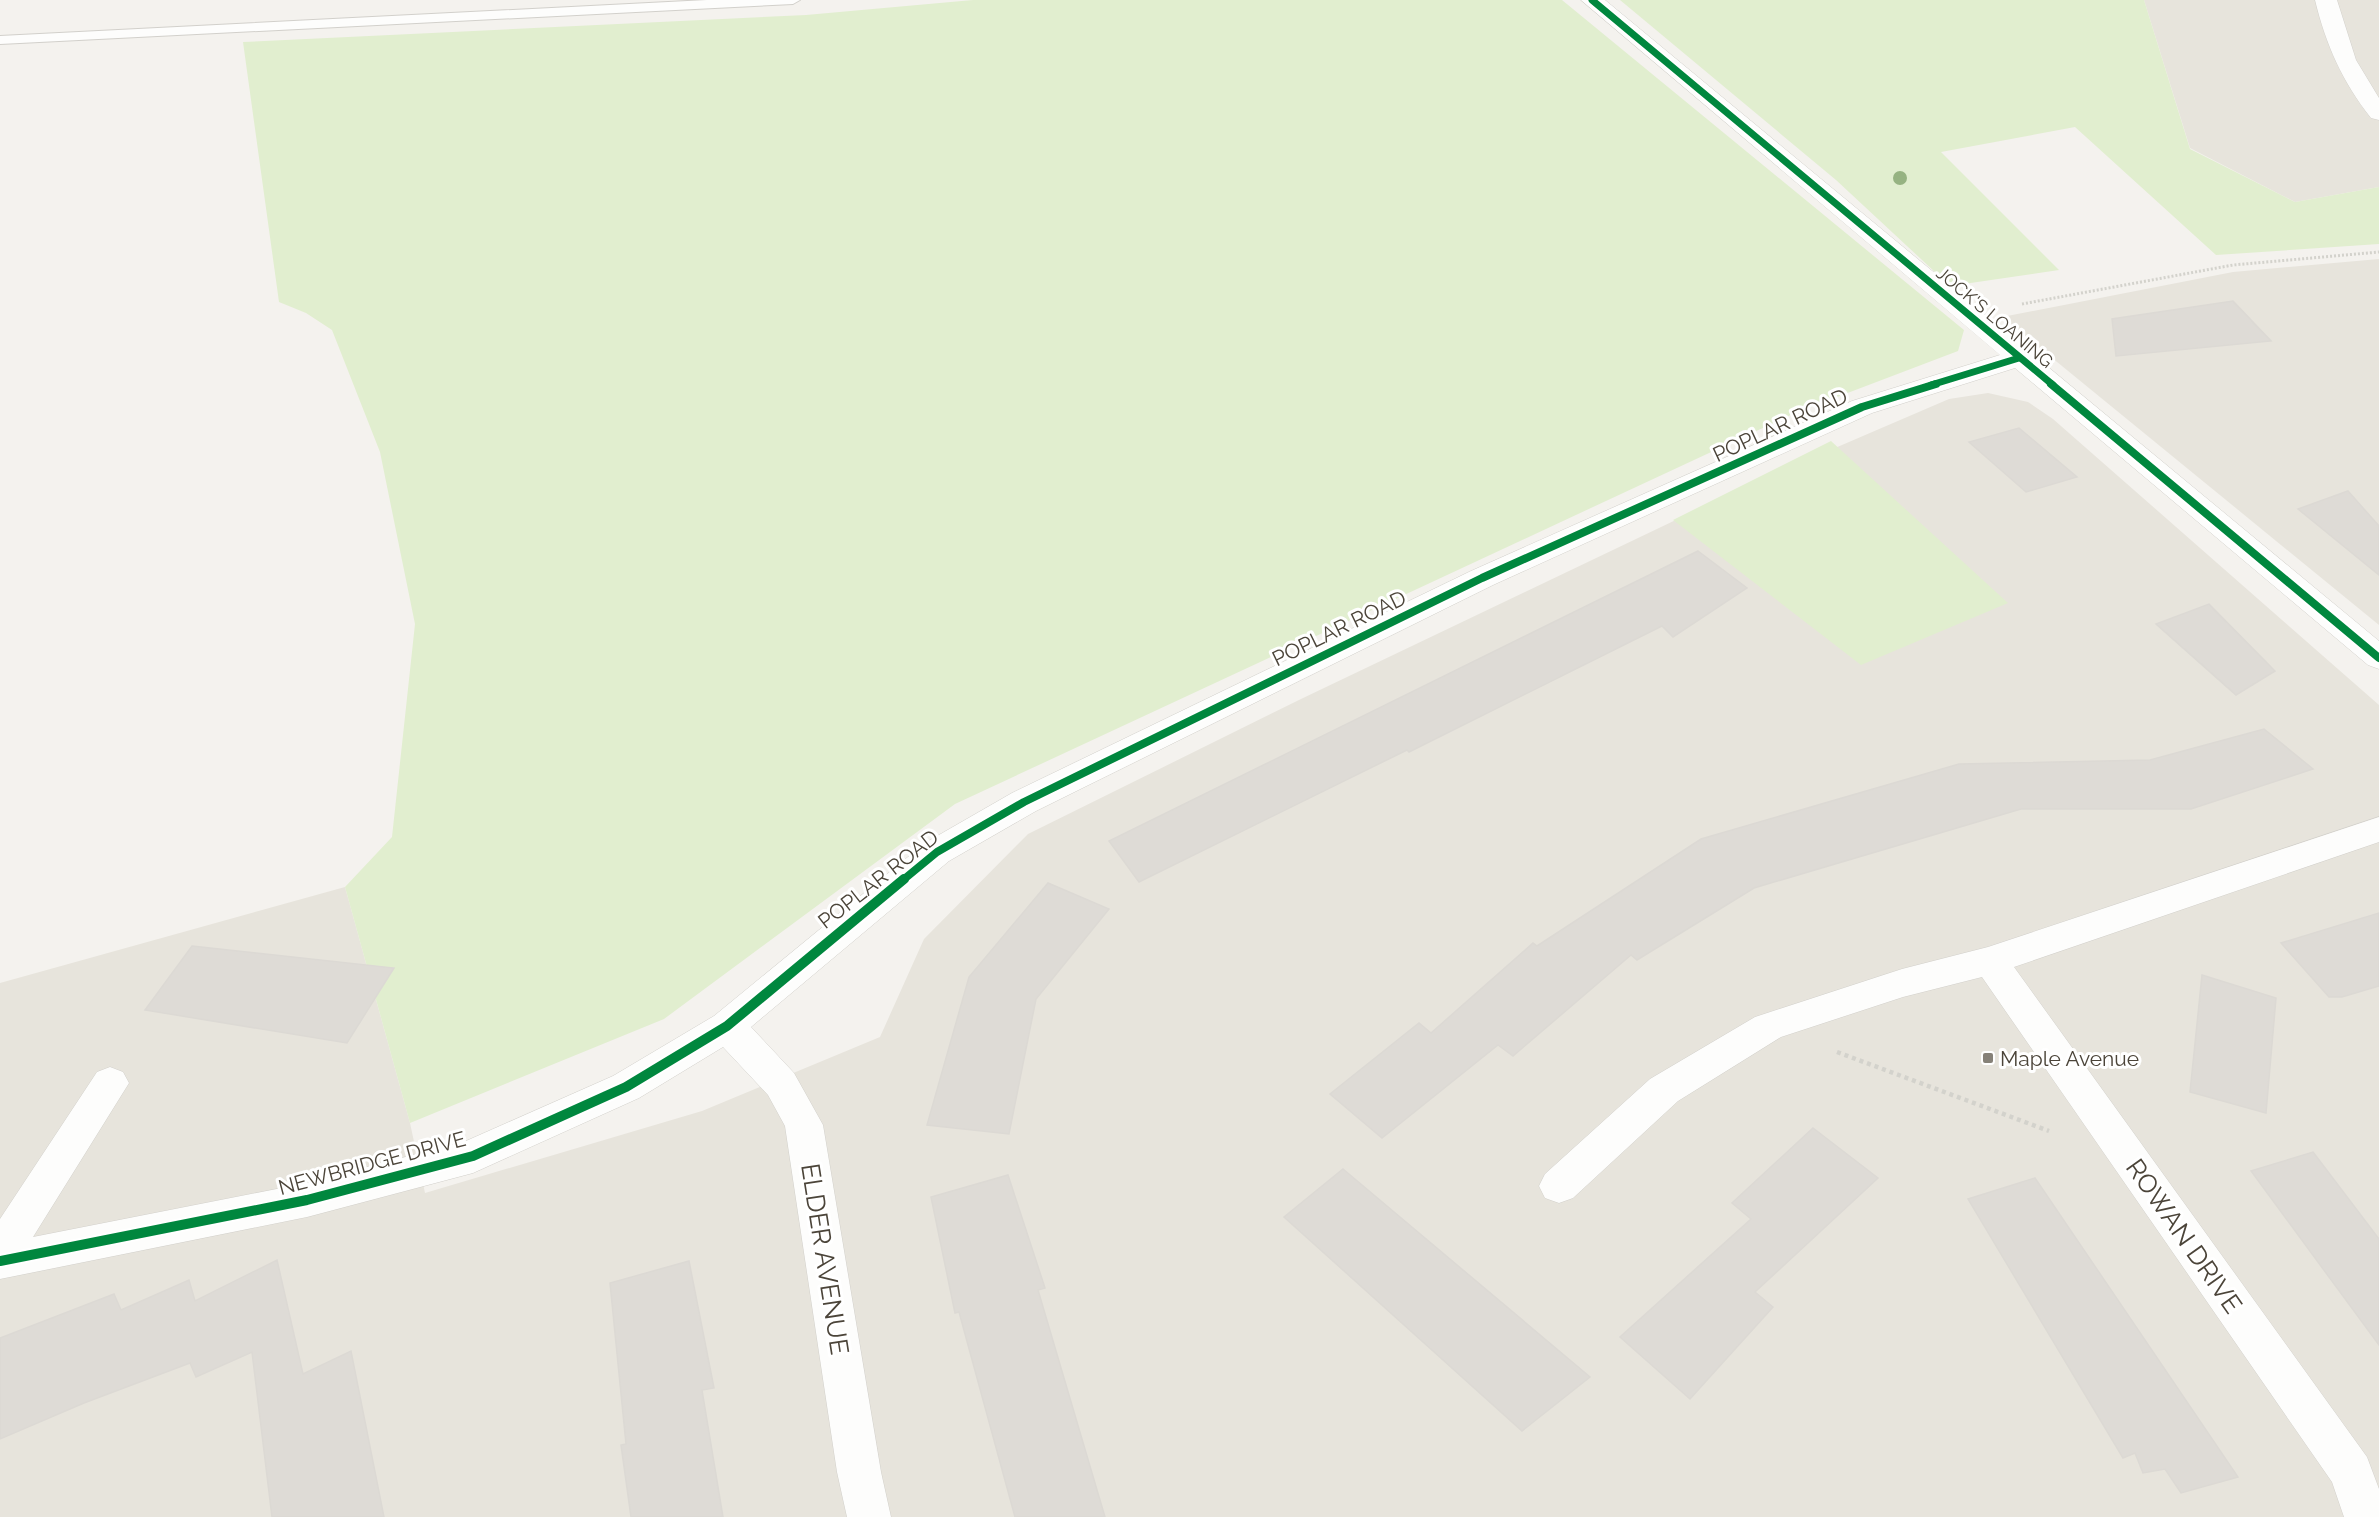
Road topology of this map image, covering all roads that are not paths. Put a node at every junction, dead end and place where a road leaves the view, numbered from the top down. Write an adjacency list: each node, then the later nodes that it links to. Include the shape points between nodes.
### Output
1 (793, 0): 4 (lane)
2 (1592, 0): 6 (street, JOCK'S LOANING)
3 (2326, 0): 5 (street, via 2337,45 2360,90)
4 (0, 40)
5 (2379, 113)
6 (2019, 358): 7 (street, JOCK'S LOANING); 10 (street, POPLAR ROAD, via 1862,407 1482,578 1024,802 937,852)
7 (2379, 658)
8 (2379, 829): 9 (street)
9 (1990, 961): 12 (street, via 1902,982 1768,1027 1664,1090); 16 (street, ROWAN DRIVE, via 2351,1472)
10 (727, 1026): 14 (street, NEWBRIDGE DRIVE, via 626,1087 473,1156 307,1200); 15 (street, ELDER AVENUE, via 781,1084 804,1125)
11 (110, 1083): 13 (street)
12 (1560, 1186)
13 (0, 1253)
14 (0, 1261)
15 (869, 1517)
16 (2366, 1517)

